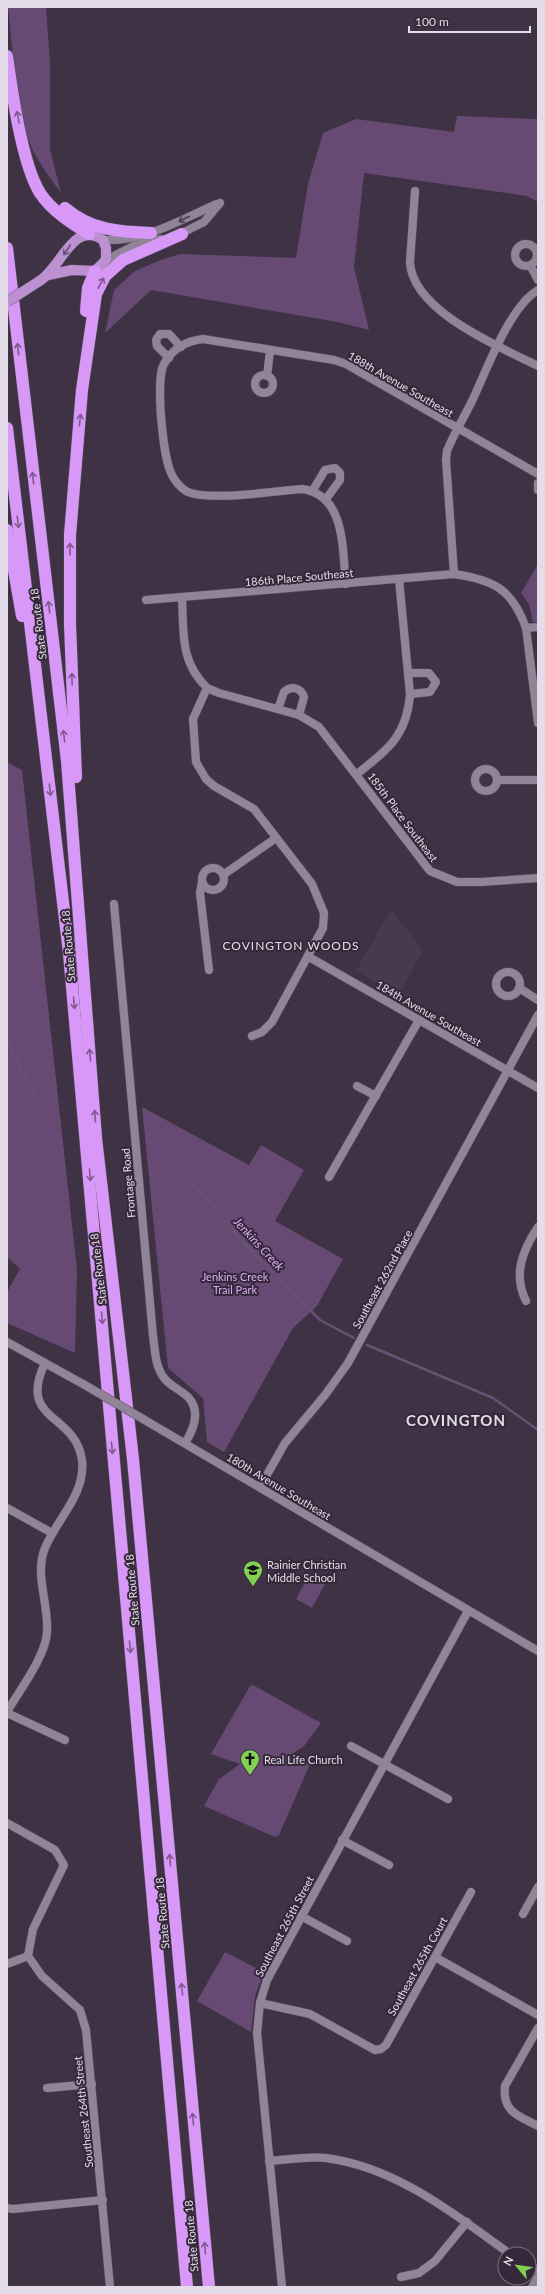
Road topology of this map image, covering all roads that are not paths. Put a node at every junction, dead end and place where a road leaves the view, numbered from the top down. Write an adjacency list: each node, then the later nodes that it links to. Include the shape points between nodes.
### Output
1 (7, 56): 2 (highway, one-way to 1)
2 (27, 155): 4 (highway, via 50,192 77,217 109,230); 5 (highway, via 41,194 59,214)
3 (415, 191): 16 (street, via 410,262 410,273 415,283 426,298 469,332)
4 (151, 233): 6 (street, one-way to 4, via 204,222 220,203); 7 (street, via 124,240)
5 (88, 234): 7 (main road); 12 (main road, one-way to 12, via 74,240)
6 (182, 234): 9 (street, via 133,246); 22 (highway, one-way to 6, via 99,285 105,276 125,259)
7 (102, 240): 9 (main road, via 106,248)
8 (7, 248): 53 (highway, State Route 18, one-way to 8, via 67,761)
9 (106, 260): 11 (main road)
10 (530, 265): 13 (street)
11 (95, 271): 12 (main road, via 72,270); 22 (highway, via 88,288 82,337)
12 (44, 277): 15 (main road, bridge)
13 (538, 280)
14 (538, 290): 16 (street, via 517,312)
15 (7, 302)
16 (499, 346): 20 (street); 24 (street)
17 (178, 349): 18 (street, 188th Avenue Southeast, via 189,342 203,339); 19 (street); 19 (street, via 169,334 160,334 156,340 157,346)
18 (270, 351): 21 (street); 24 (street, 188th Avenue Southeast, via 318,357 346,364)
19 (169, 358): 27 (street, via 163,365 158,387 166,458 171,475 178,484 187,491 210,496)
20 (538, 366)
21 (267, 376)
22 (82, 390): 53 (highway, one-way to 22, via 70,624 70,535)
23 (7, 428): 44 (highway, State Route 18, one-way to 44)
24 (458, 430): 25 (street, 188th Avenue Southeast); 31 (street, via 447,451 446,460)
25 (538, 474)
26 (538, 483): 28 (street)
27 (313, 490): 29 (street); 29 (street, via 325,470 335,468 340,473 340,480)
28 (538, 490)
29 (324, 497): 33 (street, via 339,523)
30 (7, 530): 44 (highway)
31 (454, 574): 32 (street, 186th Place Southeast); 37 (street, 186th Place Southeast, via 481,578 498,587 512,600)
32 (399, 579): 33 (street, 186th Place Southeast); 38 (street)
33 (346, 584): 34 (street, 186th Place Southeast)
34 (182, 599): 35 (street, 186th Place Southeast); 39 (street, via 187,660 197,678)
35 (146, 600)
36 (538, 627): 37 (street)
37 (526, 628): 43 (street, 186th Place Southeast)
38 (408, 674): 40 (street); 40 (street, via 429,672 436,682 430,692)
39 (207, 688): 41 (street, 185th Place Southeast); 48 (street, via 193,719 196,762 206,779 254,810)
40 (410, 694): 45 (street, via 409,711 398,738)
41 (278, 709): 42 (street, 185th Place Southeast); 42 (street, via 284,692 296,688 304,697)
42 (299, 715): 45 (street, 185th Place Southeast, via 319,727)
43 (538, 723)
44 (46, 760): 64 (highway, State Route 18, one-way to 64)
45 (358, 774): 50 (street, 185th Place Southeast, via 430,871 457,882)
46 (497, 780): 47 (street)
47 (538, 780)
48 (276, 838): 49 (street); 54 (street, via 312,884 324,913 323,928)
49 (223, 875): 51 (street, via 215,868 208,869 203,874); 51 (street, via 224,882 216,889 206,888)
50 (538, 878)
51 (202, 882): 55 (street, via 200,893)
52 (114, 904): 72 (street, Frontage Road, via 153,1336 157,1362 164,1377 193,1405 194,1424)
53 (80, 942): 64 (highway, State Route 18, one-way to 53)
54 (309, 957): 59 (street, 184th Avenue Southeast); 60 (street, via 272,1022 262,1032)
55 (209, 970)
56 (519, 988): 57 (street)
57 (538, 1000)
58 (538, 1015): 61 (street, Southeast 262nd Place)
59 (419, 1020): 61 (street, 184th Avenue Southeast); 65 (street)
60 (252, 1036)
61 (507, 1070): 63 (street, 184th Avenue Southeast); 73 (street, Southeast 262nd Place, via 348,1362 326,1395 285,1442)
62 (357, 1086): 65 (street)
63 (538, 1088)
64 (88, 1094): 66 (highway, State Route 18)
65 (376, 1096): 67 (street)
66 (91, 1137): 108 (highway, State Route 18, one-way to 108); 109 (highway, State Route 18, one-way to 66, via 133,1459)
67 (330, 1177)
68 (538, 1227): 69 (street, via 527,1245 519,1272 520,1287)
69 (526, 1301)
70 (7, 1342): 71 (street, 180th Avenue Southeast)
71 (45, 1363): 72 (street, 180th Avenue Southeast, bridge); 75 (street, via 37,1383 37,1398 45,1410 74,1438 82,1460 78,1490)
72 (186, 1443): 73 (street, 180th Avenue Southeast)
73 (260, 1487): 76 (street, 180th Avenue Southeast)
74 (7, 1508): 75 (street)
75 (52, 1533): 78 (street, via 42,1557 41,1567 46,1640 40,1656)
76 (468, 1611): 77 (street, 180th Avenue Southeast); 81 (street, Southeast 265th Street)
77 (538, 1651)
78 (7, 1712): 79 (street)
79 (65, 1740)
80 (351, 1746): 81 (street)
81 (384, 1763): 82 (street); 84 (street, Southeast 265th Street)
82 (448, 1799)
83 (7, 1823): 91 (street, via 55,1850 64,1865 33,1929)
84 (342, 1840): 85 (street); 89 (street, Southeast 265th Street)
85 (389, 1865)
86 (538, 1887): 88 (street)
87 (471, 1892): 92 (street, Southeast 265th Court)
88 (523, 1914)
89 (302, 1916): 90 (street); 94 (street, Southeast 265th Street, via 267,1980)
90 (347, 1941)
91 (28, 1956): 93 (street); 97 (street, Southeast 264th Street, via 42,1976 80,2010 86,2030)
92 (435, 1957): 94 (street, Southeast 265th Court, via 386,2045 381,2049 375,2050 310,2014); 95 (street)
93 (7, 1964)
94 (260, 2002): 100 (street, Southeast 265th Street, via 257,2033)
95 (538, 2014)
96 (538, 2028): 99 (street, via 505,2086 504,2096 514,2114)
97 (92, 2084): 98 (street); 101 (street, Southeast 264th Street)
98 (47, 2088)
99 (538, 2126)
100 (269, 2161): 103 (street, via 324,2158 354,2163 413,2189); 110 (street, Southeast 265th Street)
101 (103, 2200): 102 (street); 107 (street, Southeast 264th Street)
102 (7, 2208)
103 (466, 2222): 104 (street); 106 (street, via 435,2261 419,2273)
104 (499, 2246)
105 (538, 2276): 111 (street)
106 (401, 2277)
107 (110, 2287)
108 (187, 2287)
109 (209, 2287)
110 (282, 2287)
111 (532, 2287)

